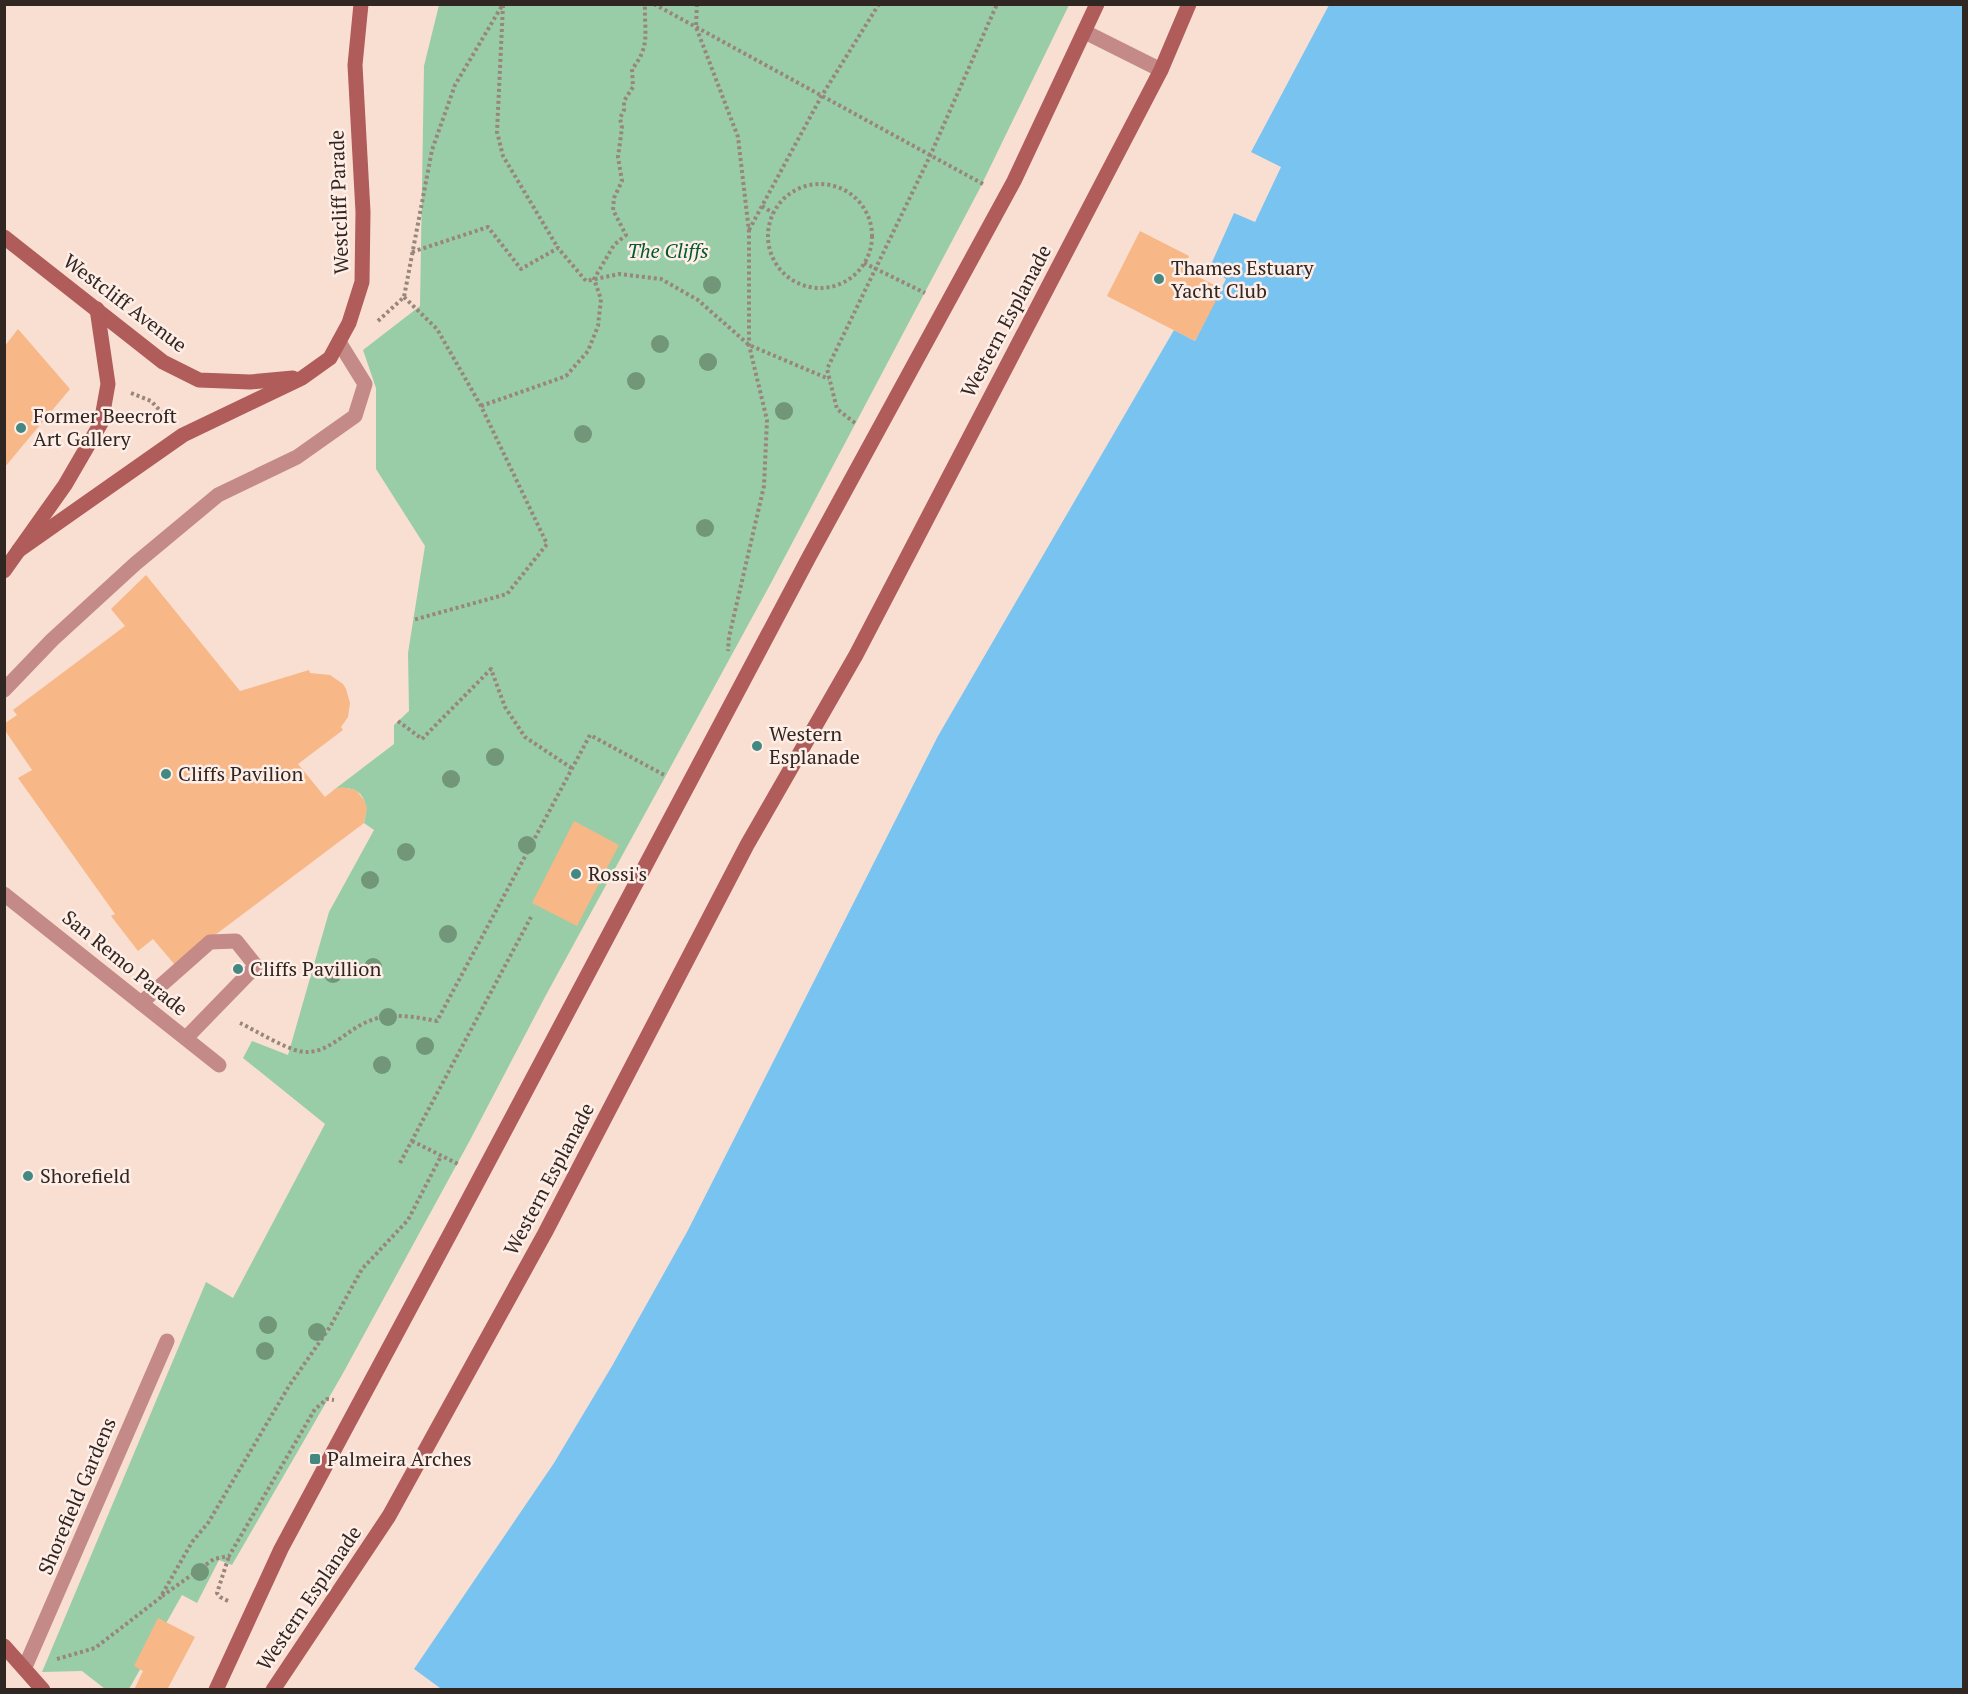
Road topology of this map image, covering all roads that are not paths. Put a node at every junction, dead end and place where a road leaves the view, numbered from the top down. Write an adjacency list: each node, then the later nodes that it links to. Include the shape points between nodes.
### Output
1 (361, 4): 8 (street, Westcliff Parade, via 355,65 363,212 362,282)
2 (1097, 4): 4 (street, Western Esplanade)
3 (1189, 4): 5 (street, Western Esplanade)
4 (1085, 32): 5 (street); 21 (street, Western Esplanade, via 1006,196 280,1549)
5 (1161, 70): 22 (street, Western Esplanade, via 856,654 747,845 545,1233 389,1516)
6 (4, 237): 7 (street, Westcliff Avenue)
7 (97, 309): 9 (street, Westcliff Avenue, via 163,362 199,380); 10 (street, via 108,384 101,423 65,485)
8 (342, 347): 9 (street, Westcliff Parade); 12 (street, via 365,384 355,416 297,457 218,495 135,564)
9 (302, 378): 10 (street, Westcliff Parade, via 183,435)
10 (19, 550): 11 (street)
11 (4, 572)
12 (4, 690)
13 (4, 894): 14 (street, San Remo Parade)
14 (141, 1003): 15 (street, San Remo Parade); 15 (street, via 210,942 236,941 255,966)
15 (186, 1038): 16 (street, San Remo Parade)
16 (219, 1065)
17 (167, 1341): 19 (street, Shorefield Gardens)
18 (4, 1646): 19 (street)
19 (25, 1667): 20 (street)
20 (43, 1689)
21 (216, 1689)
22 (273, 1689)

